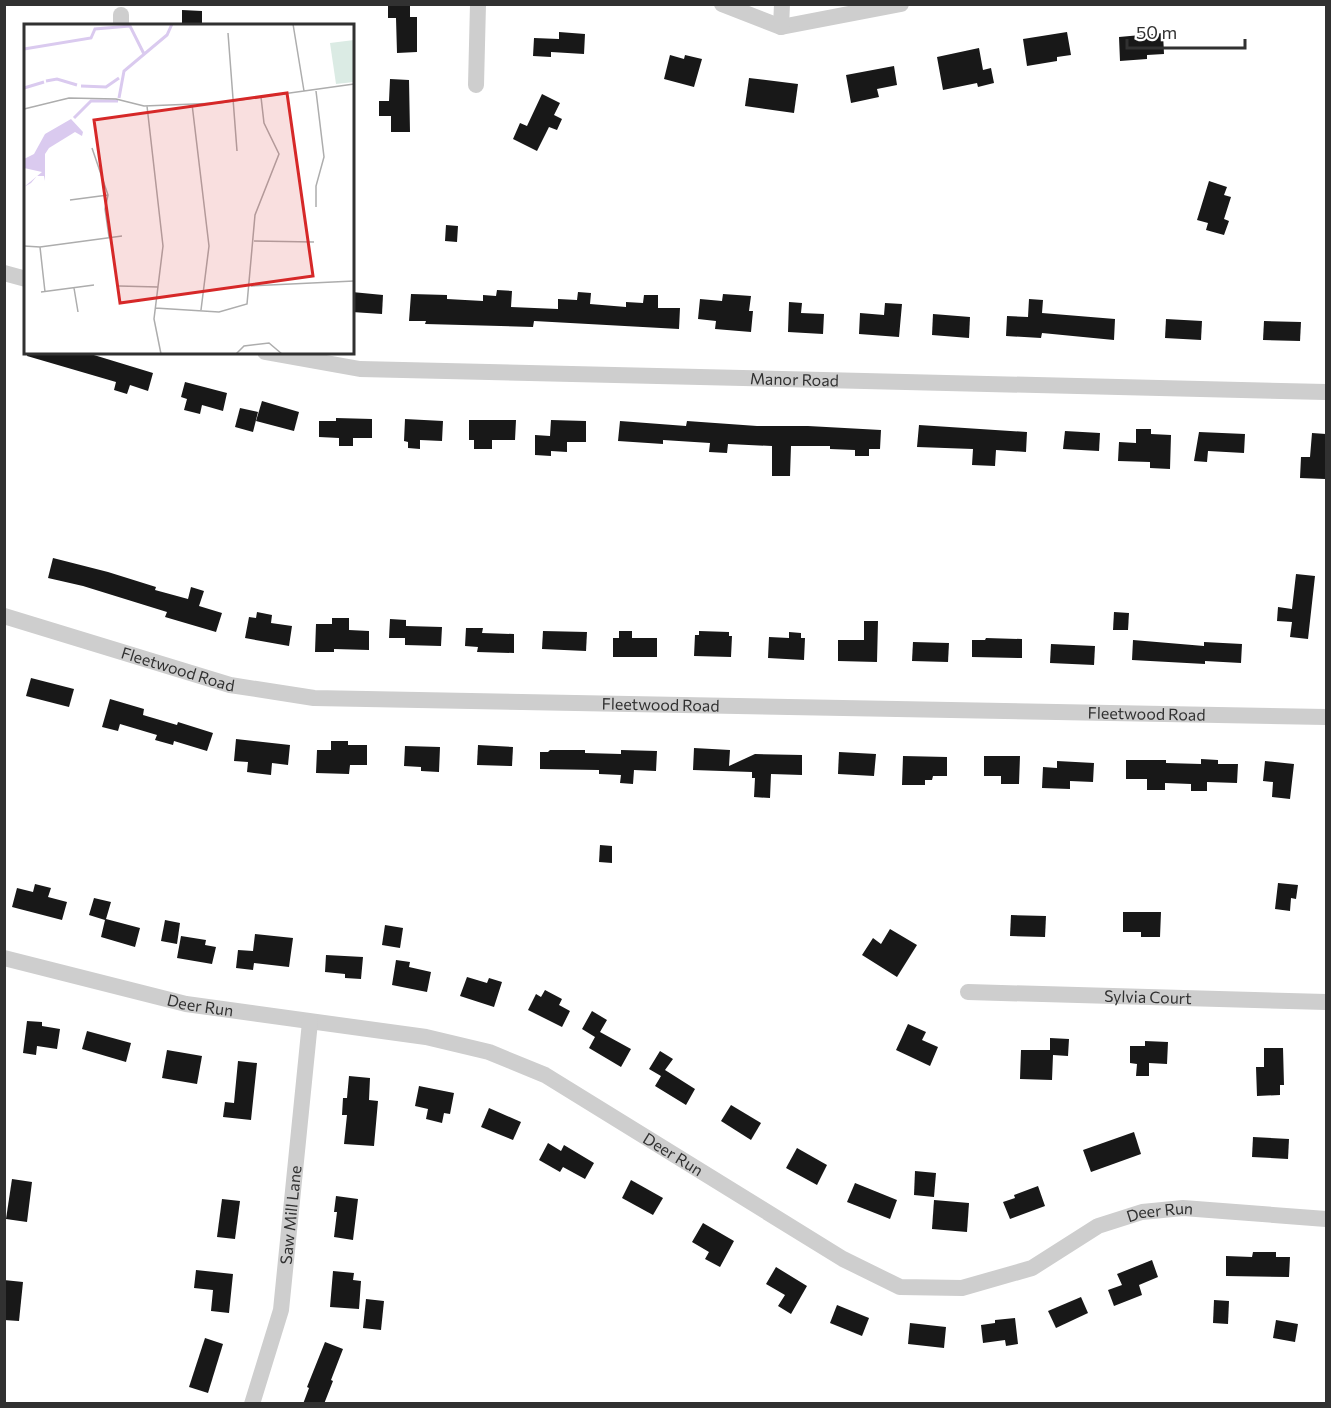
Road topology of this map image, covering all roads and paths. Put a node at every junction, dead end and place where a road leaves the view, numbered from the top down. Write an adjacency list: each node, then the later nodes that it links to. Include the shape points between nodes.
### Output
1 (478, 4): 6 (street)
2 (722, 4): 5 (street)
3 (782, 4): 5 (street)
4 (901, 4): 5 (street)
5 (781, 27)
6 (476, 86)
7 (4, 273): 8 (street)
8 (24, 278)
9 (276, 354): 10 (street, Manor Road, via 360,369)
10 (1326, 392)
11 (4, 616): 12 (street, Fleetwood Road, via 230,685 314,698)
12 (1326, 717)
13 (4, 958): 16 (street, Deer Run, via 186,1004)
14 (968, 992): 15 (street, Sylvia Court)
15 (1326, 1002)
16 (310, 1022): 17 (street, Deer Run, via 426,1037 489,1052 545,1075 843,1259 900,1287 962,1288 1032,1268 1098,1226 1142,1212 1183,1208); 18 (street, Saw Mill Lane, via 281,1310)
17 (1326, 1219)
18 (252, 1404)

